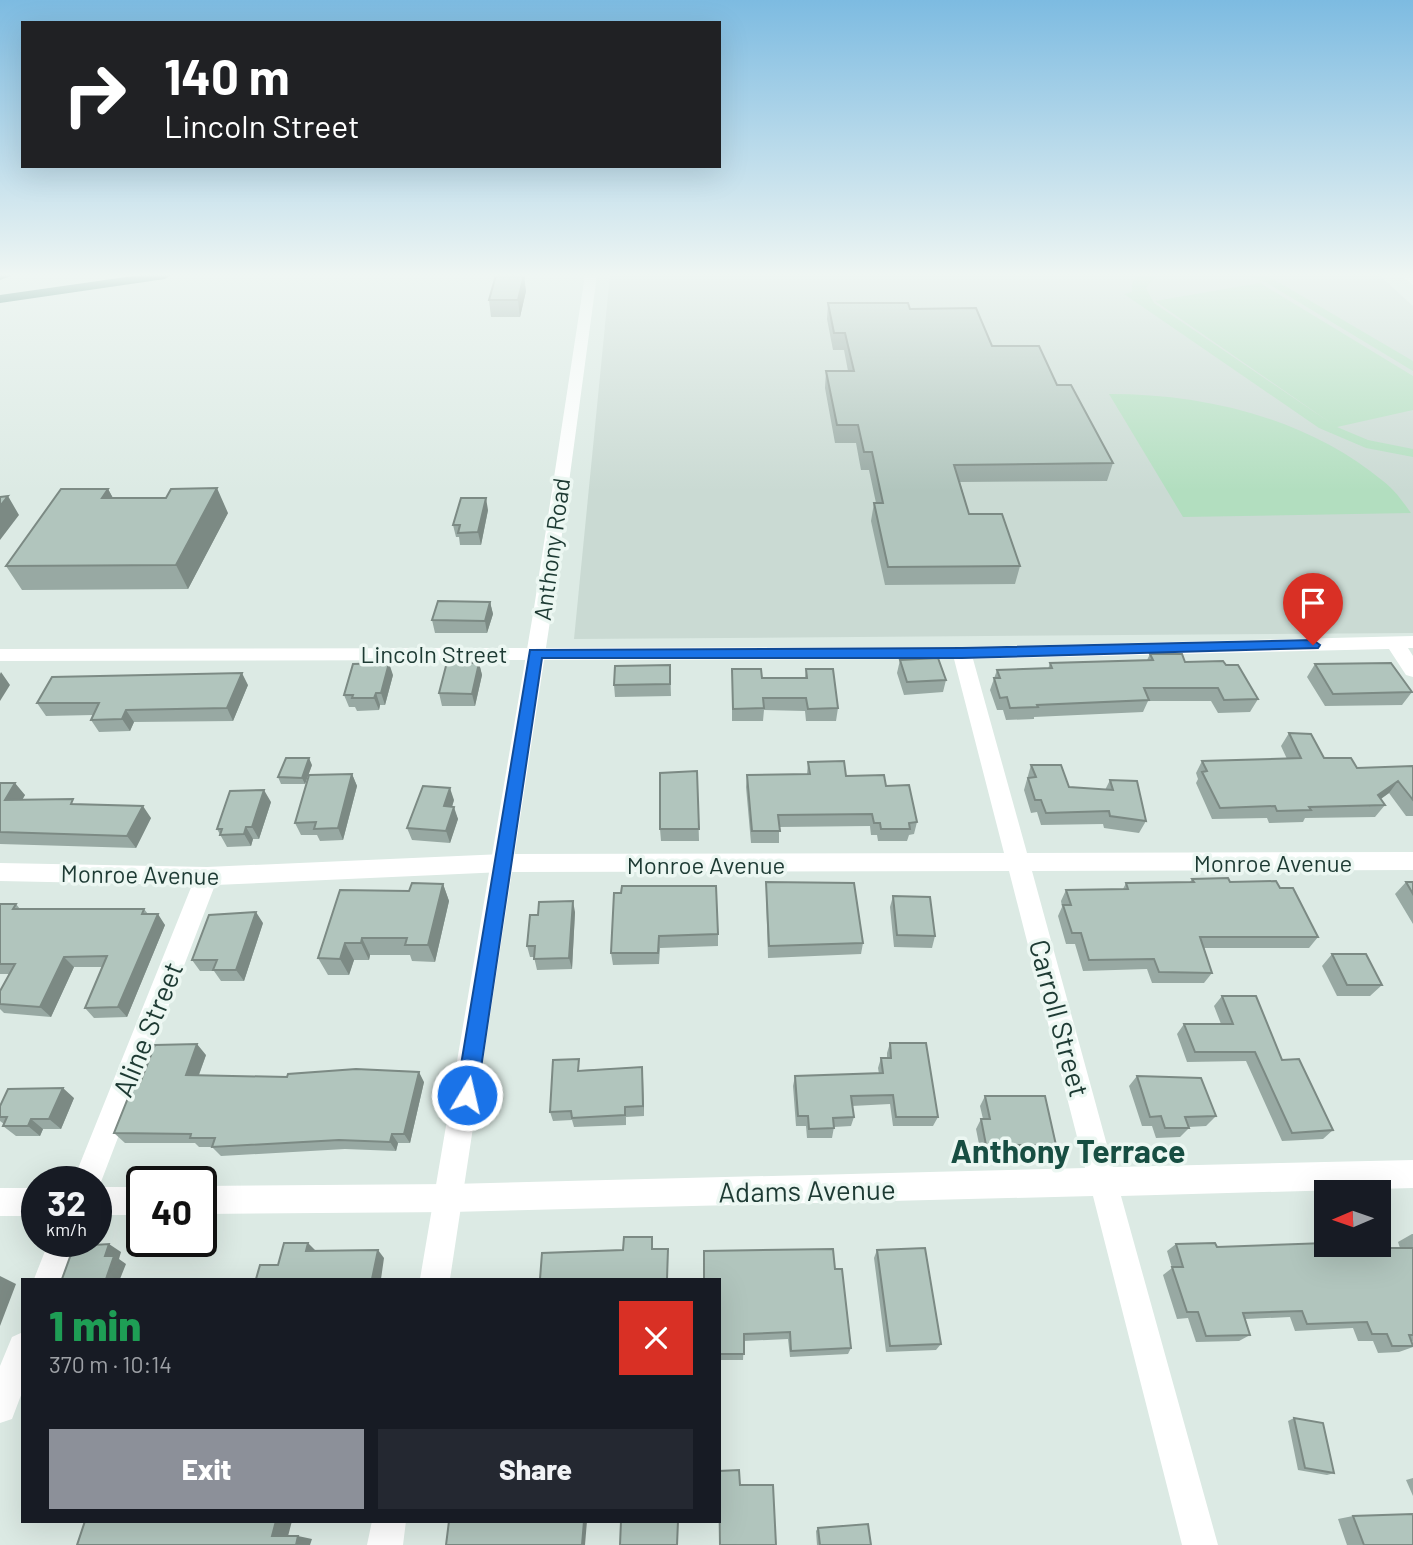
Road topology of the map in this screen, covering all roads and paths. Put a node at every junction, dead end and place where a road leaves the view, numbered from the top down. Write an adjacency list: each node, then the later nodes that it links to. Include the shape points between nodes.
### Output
1 (580, 347): 3 (street, Anthony Road)
2 (1404, 642): 4 (street, Lincoln Street); 6 (street)
3 (535, 653): 4 (street, Lincoln Street); 5 (street, Lincoln Street); 8 (street, Anthony Road)
4 (962, 653): 9 (street, Carroll Street)
5 (0, 655)
6 (1413, 670)
7 (1413, 861): 9 (street, Monroe Avenue)
8 (503, 863): 9 (street, Monroe Avenue); 11 (street, Monroe Avenue); 15 (street, Anthony Road)
9 (1020, 864): 14 (street, Carroll Street)
10 (0, 872): 11 (street, Monroe Avenue)
11 (207, 876): 12 (street, Aline Street)
12 (92, 1166)
13 (1413, 1174): 14 (street, Adams Avenue)
14 (1103, 1184): 15 (street, Adams Avenue); 26 (street, Carroll Street)
15 (451, 1198): 16 (street, Adams Avenue); 21 (street, Anthony Road)
16 (217, 1200)
17 (0, 1202): 18 (street)
18 (21, 1202)
19 (58, 1257): 20 (street)
20 (49, 1278)
21 (435, 1278)
22 (21, 1353): 23 (street)
23 (0, 1407)
24 (389, 1523): 25 (street)
25 (385, 1545)
26 (1200, 1545)

